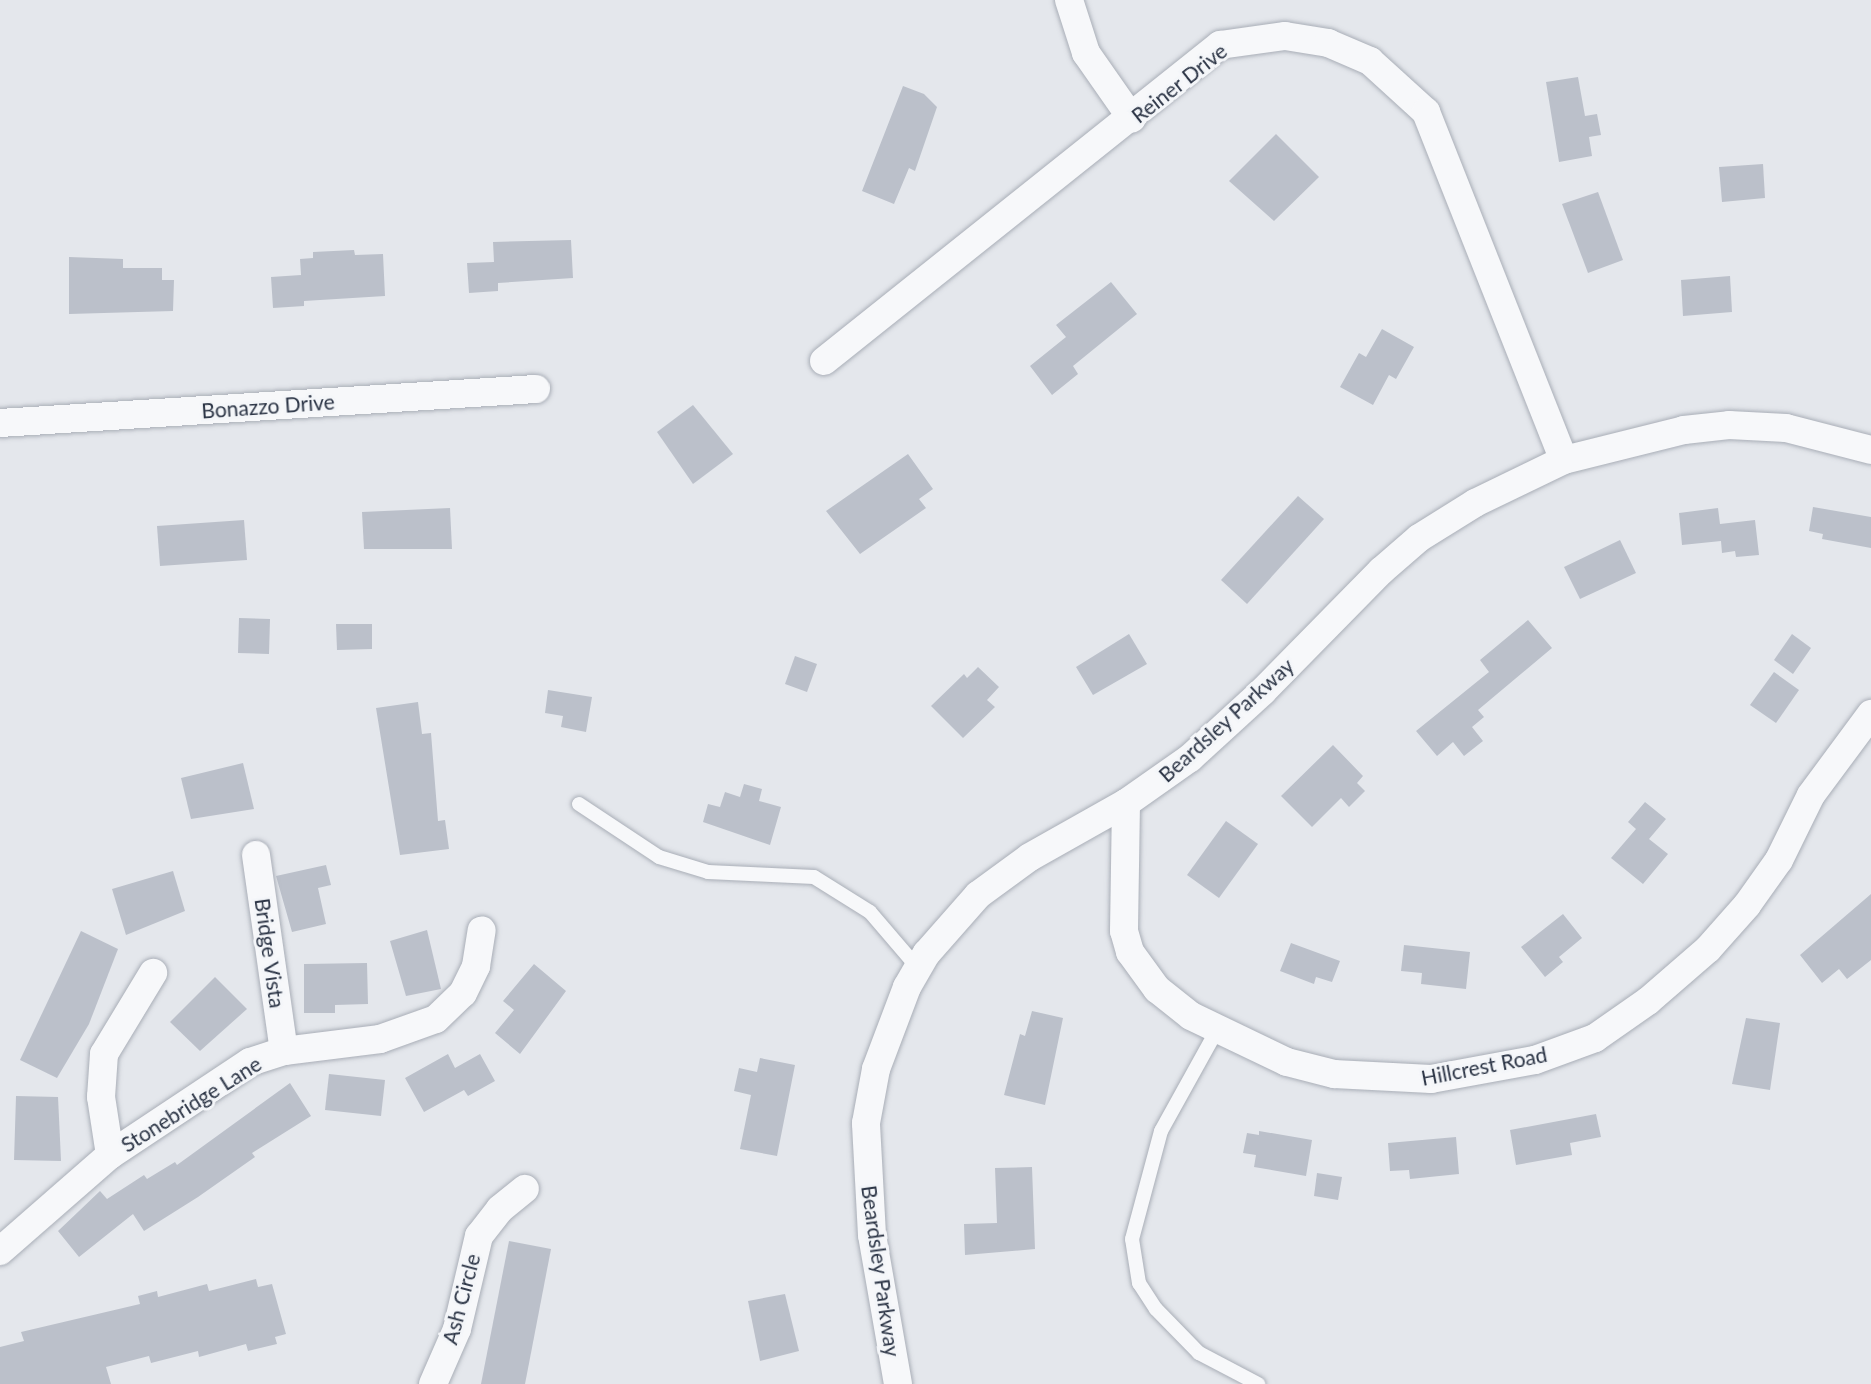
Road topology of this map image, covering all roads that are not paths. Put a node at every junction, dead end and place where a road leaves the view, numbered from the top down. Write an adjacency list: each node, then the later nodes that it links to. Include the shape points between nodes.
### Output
1 (1069, 0): 2 (street, via 1086,53)
2 (1132, 119): 3 (street, Reiner Drive); 7 (street, Reiner Drive, via 1220,46 1247,38 1285,36 1328,43 1370,61 1397,81 1426,112 1440,141)
3 (824, 361)
4 (537, 389): 5 (street, Bonazzo Drive)
5 (0, 424)
6 (1871, 450): 7 (street, Beardsley Parkway, via 1786,428 1729,425 1636,439)
7 (1564, 460): 9 (street, Beardsley Parkway, via 1463,509 1419,538 1190,758)
8 (1871, 714): 15 (street, Hillcrest Road, via 1811,795 1779,860 1747,905 1708,949 1648,1001 1595,1038 1535,1060 1431,1079 1387,1080 1287,1062)
9 (1126, 803): 13 (street, Beardsley Parkway, via 1030,858 978,895); 15 (street, Hillcrest Road, via 1124,931 1130,952 1157,989)
10 (579, 804): 13 (lane, via 659,857 708,872 814,877 870,912)
11 (256, 855): 16 (street, Bridge Vista)
12 (482, 930): 16 (street, Stonebridge Lane, via 476,966 463,993 436,1019 380,1039)
13 (918, 968): 21 (street, Beardsley Parkway, via 883,1048 866,1123 872,1235)
14 (153, 973): 17 (street, via 104,1054 101,1097)
15 (1217, 1030): 22 (lane, via 1161,1131 1132,1240 1139,1283 1156,1309 1199,1353)
16 (284, 1051): 17 (street, Stonebridge Lane, via 250,1062)
17 (110, 1155): 19 (street, Stonebridge Lane)
18 (525, 1189): 20 (street, Ash Circle, via 500,1209 479,1236 457,1329)
19 (0, 1251)
20 (433, 1384)
21 (898, 1384)
22 (1258, 1384)

